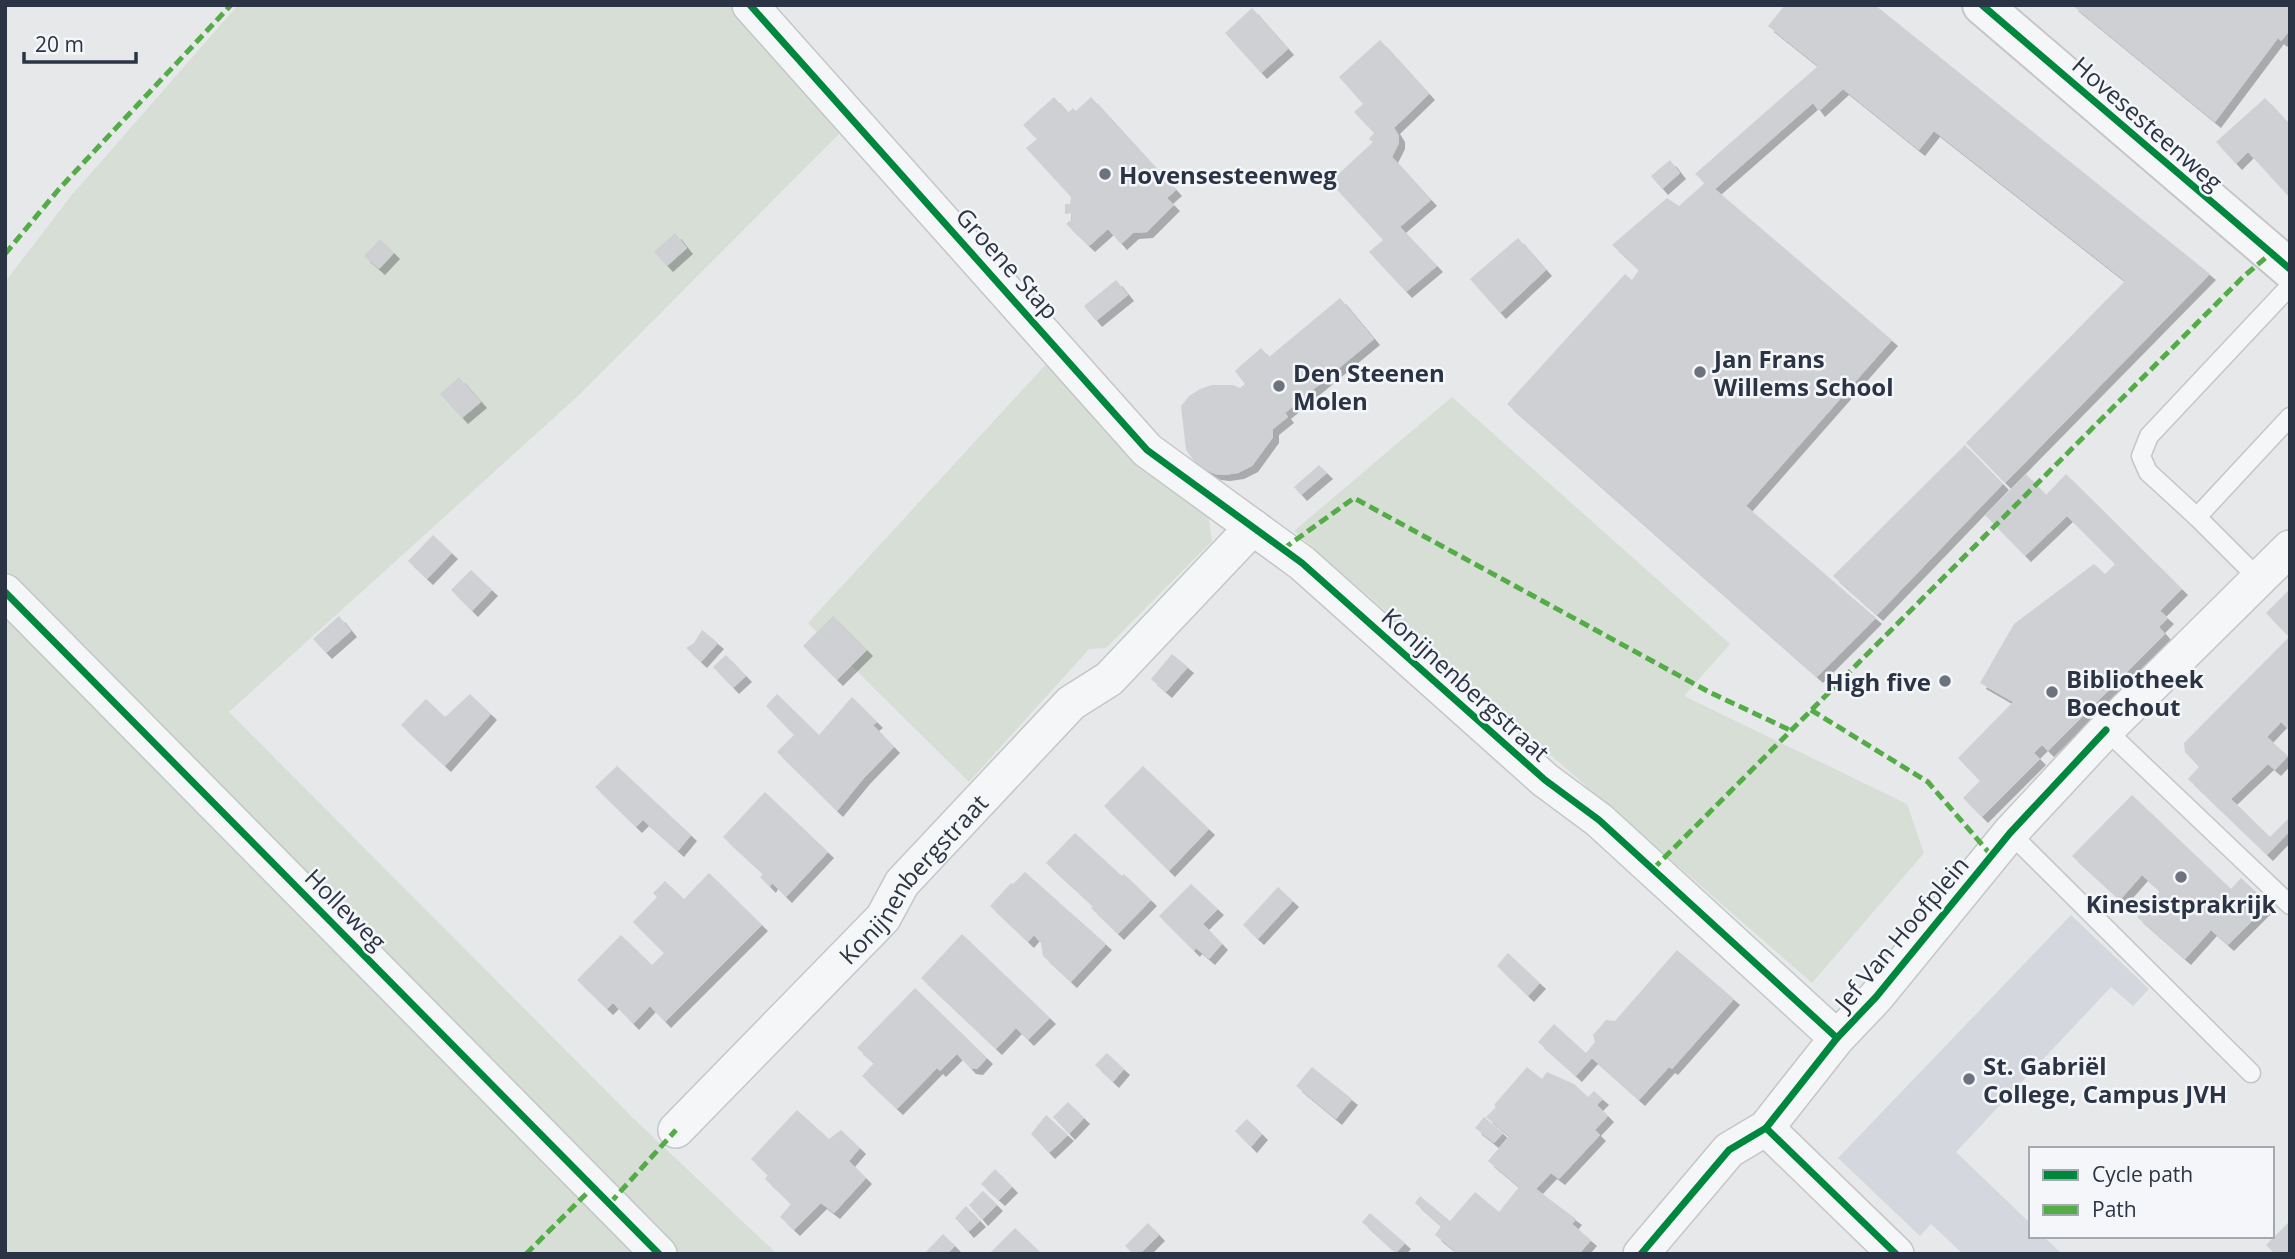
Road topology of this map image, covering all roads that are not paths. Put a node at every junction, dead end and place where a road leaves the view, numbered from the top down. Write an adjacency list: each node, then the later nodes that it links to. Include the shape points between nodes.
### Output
1 (750, 5): 7 (street, Groene Stap, via 1147,450)
2 (1982, 5): 3 (street, Hovesesteenweg)
3 (2290, 269)
4 (2290, 286): 6 (lane, via 2149,436 2141,456 2148,472)
5 (2290, 417): 6 (lane)
6 (2197, 517): 9 (lane)
7 (1253, 527): 13 (street, Konijnenbergstraat, via 1302,563); 18 (street, Konijnenbergstraat, via 1109,679 1071,703 902,883 883,918)
8 (2290, 548): 9 (street, Jef Van Hoofplein)
9 (2259, 579): 11 (street, Jef Van Hoofplein)
10 (5, 592): 19 (street, Holleweg)
11 (2106, 730): 12 (street, Jef Van Hoofplein); 14 (lane)
12 (2010, 833): 15 (street, Jef Van Hoofplein); 16 (lane)
13 (1653, 869): 15 (street, Jef Van Hoofplein)
14 (2290, 905)
15 (1838, 1038): 17 (street)
16 (2251, 1073)
17 (1766, 1128): 20 (street, via 1729,1150); 21 (street)
18 (676, 1130)
19 (659, 1254)
20 (1641, 1254)
21 (1896, 1254)

